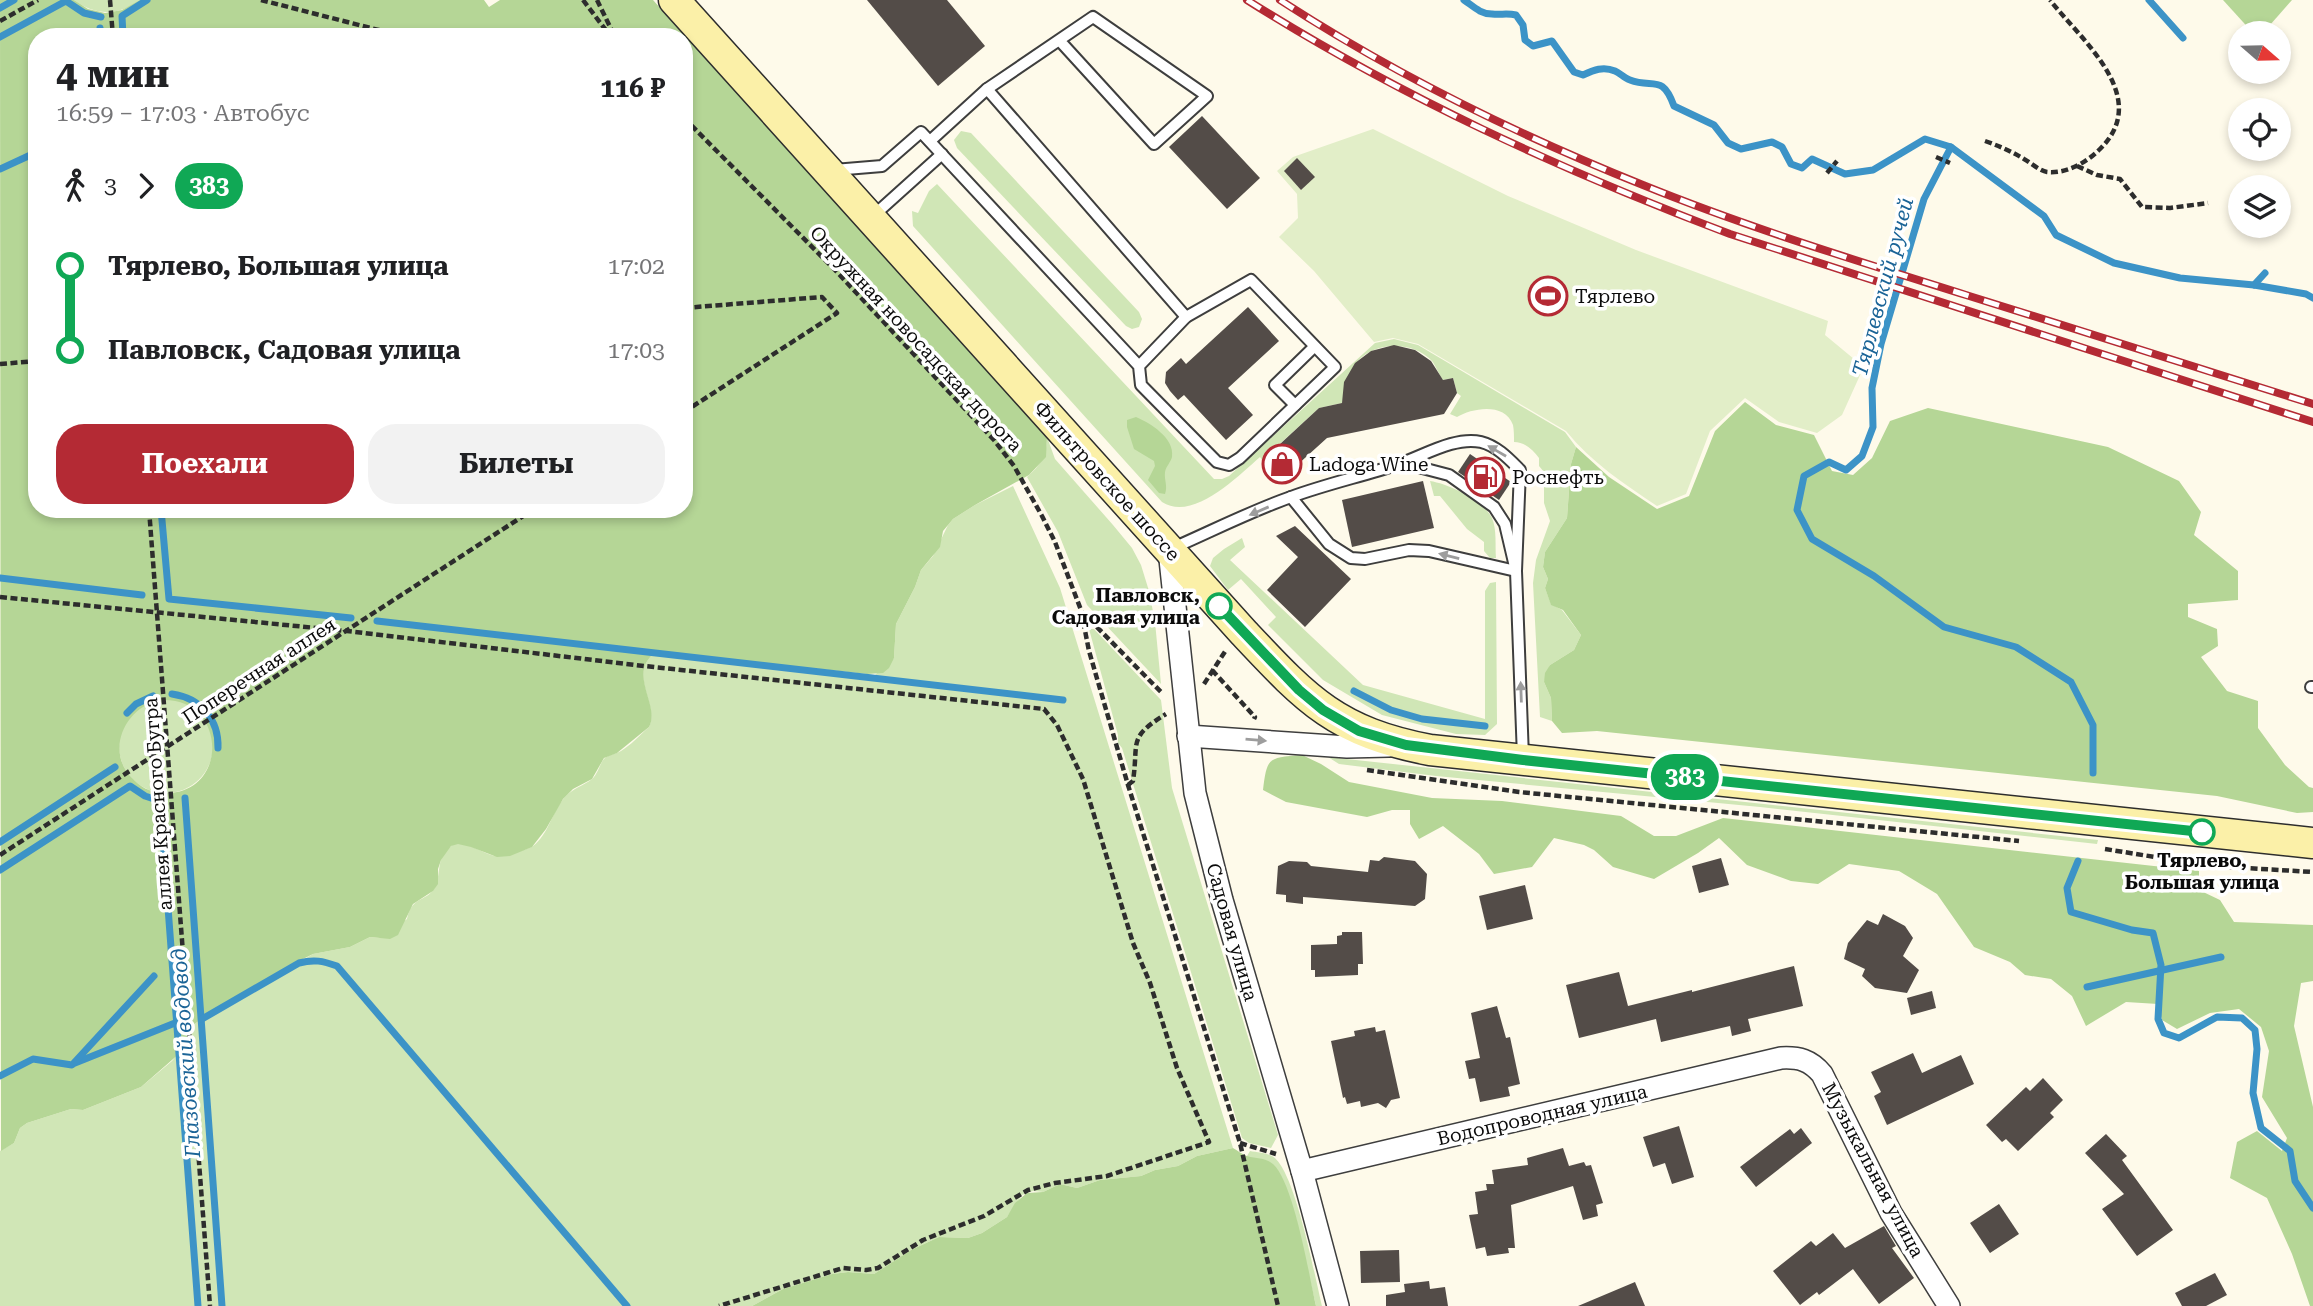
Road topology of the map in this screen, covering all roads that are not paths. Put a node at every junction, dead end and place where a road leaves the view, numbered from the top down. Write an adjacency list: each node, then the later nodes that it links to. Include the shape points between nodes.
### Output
1 (674, 0): 6 (main road, Фильтровское шоссе)
2 (1059, 40): 2 (lane, via 1154,144 1207,96 1093,17); 3 (lane)
3 (987, 89): 4 (lane); 8 (lane)
4 (930, 141): 5 (lane); 6 (lane, via 921,132 882,166)
5 (942, 154): 7 (lane); 10 (lane)
6 (826, 170): 7 (main road, Фильтровское шоссе)
7 (870, 219): 14 (main road, Фильтровское шоссе)
8 (1185, 317): 9 (lane, via 1251,280); 10 (lane)
9 (1314, 347): 11 (lane, via 1275,385); 11 (lane, via 1335,367)
10 (1139, 366): 11 (lane, via 1142,385 1217,462 1229,465 1240,458)
11 (1295, 405)
12 (1403, 463): 13 (lane); 15 (lane, via 1449,475 1494,507 1505,524); 15 (lane, one-way to 12, via 1520,470 1508,457 1481,442 1468,442)
13 (1291, 497): 14 (lane, one-way to 14); 15 (lane, one-way to 13, via 1429,551 1351,558 1329,544)
14 (1169, 550): 16 (street, Садовая улица); 17 (main road, Фильтровское шоссе, via 1315,704 1359,731)
15 (1516, 571): 18 (lane, one-way to 15)
16 (1188, 736): 17 (street, one-way to 17, via 1347,747); 21 (street, Садовая улица, via 1195,793 1222,900)
17 (1406, 745): 18 (main road, Фильтровское шоссе)
18 (1523, 760): 19 (main road, Фильтровское шоссе)
19 (2313, 844)
20 (1781, 1058): 21 (street, Водопроводная улица); 23 (street, Музыкальная улица, via 1805,1060 1822,1074 1891,1213)
21 (1300, 1165): 22 (street, Садовая улица)
22 (1338, 1306)
23 (1949, 1306)

